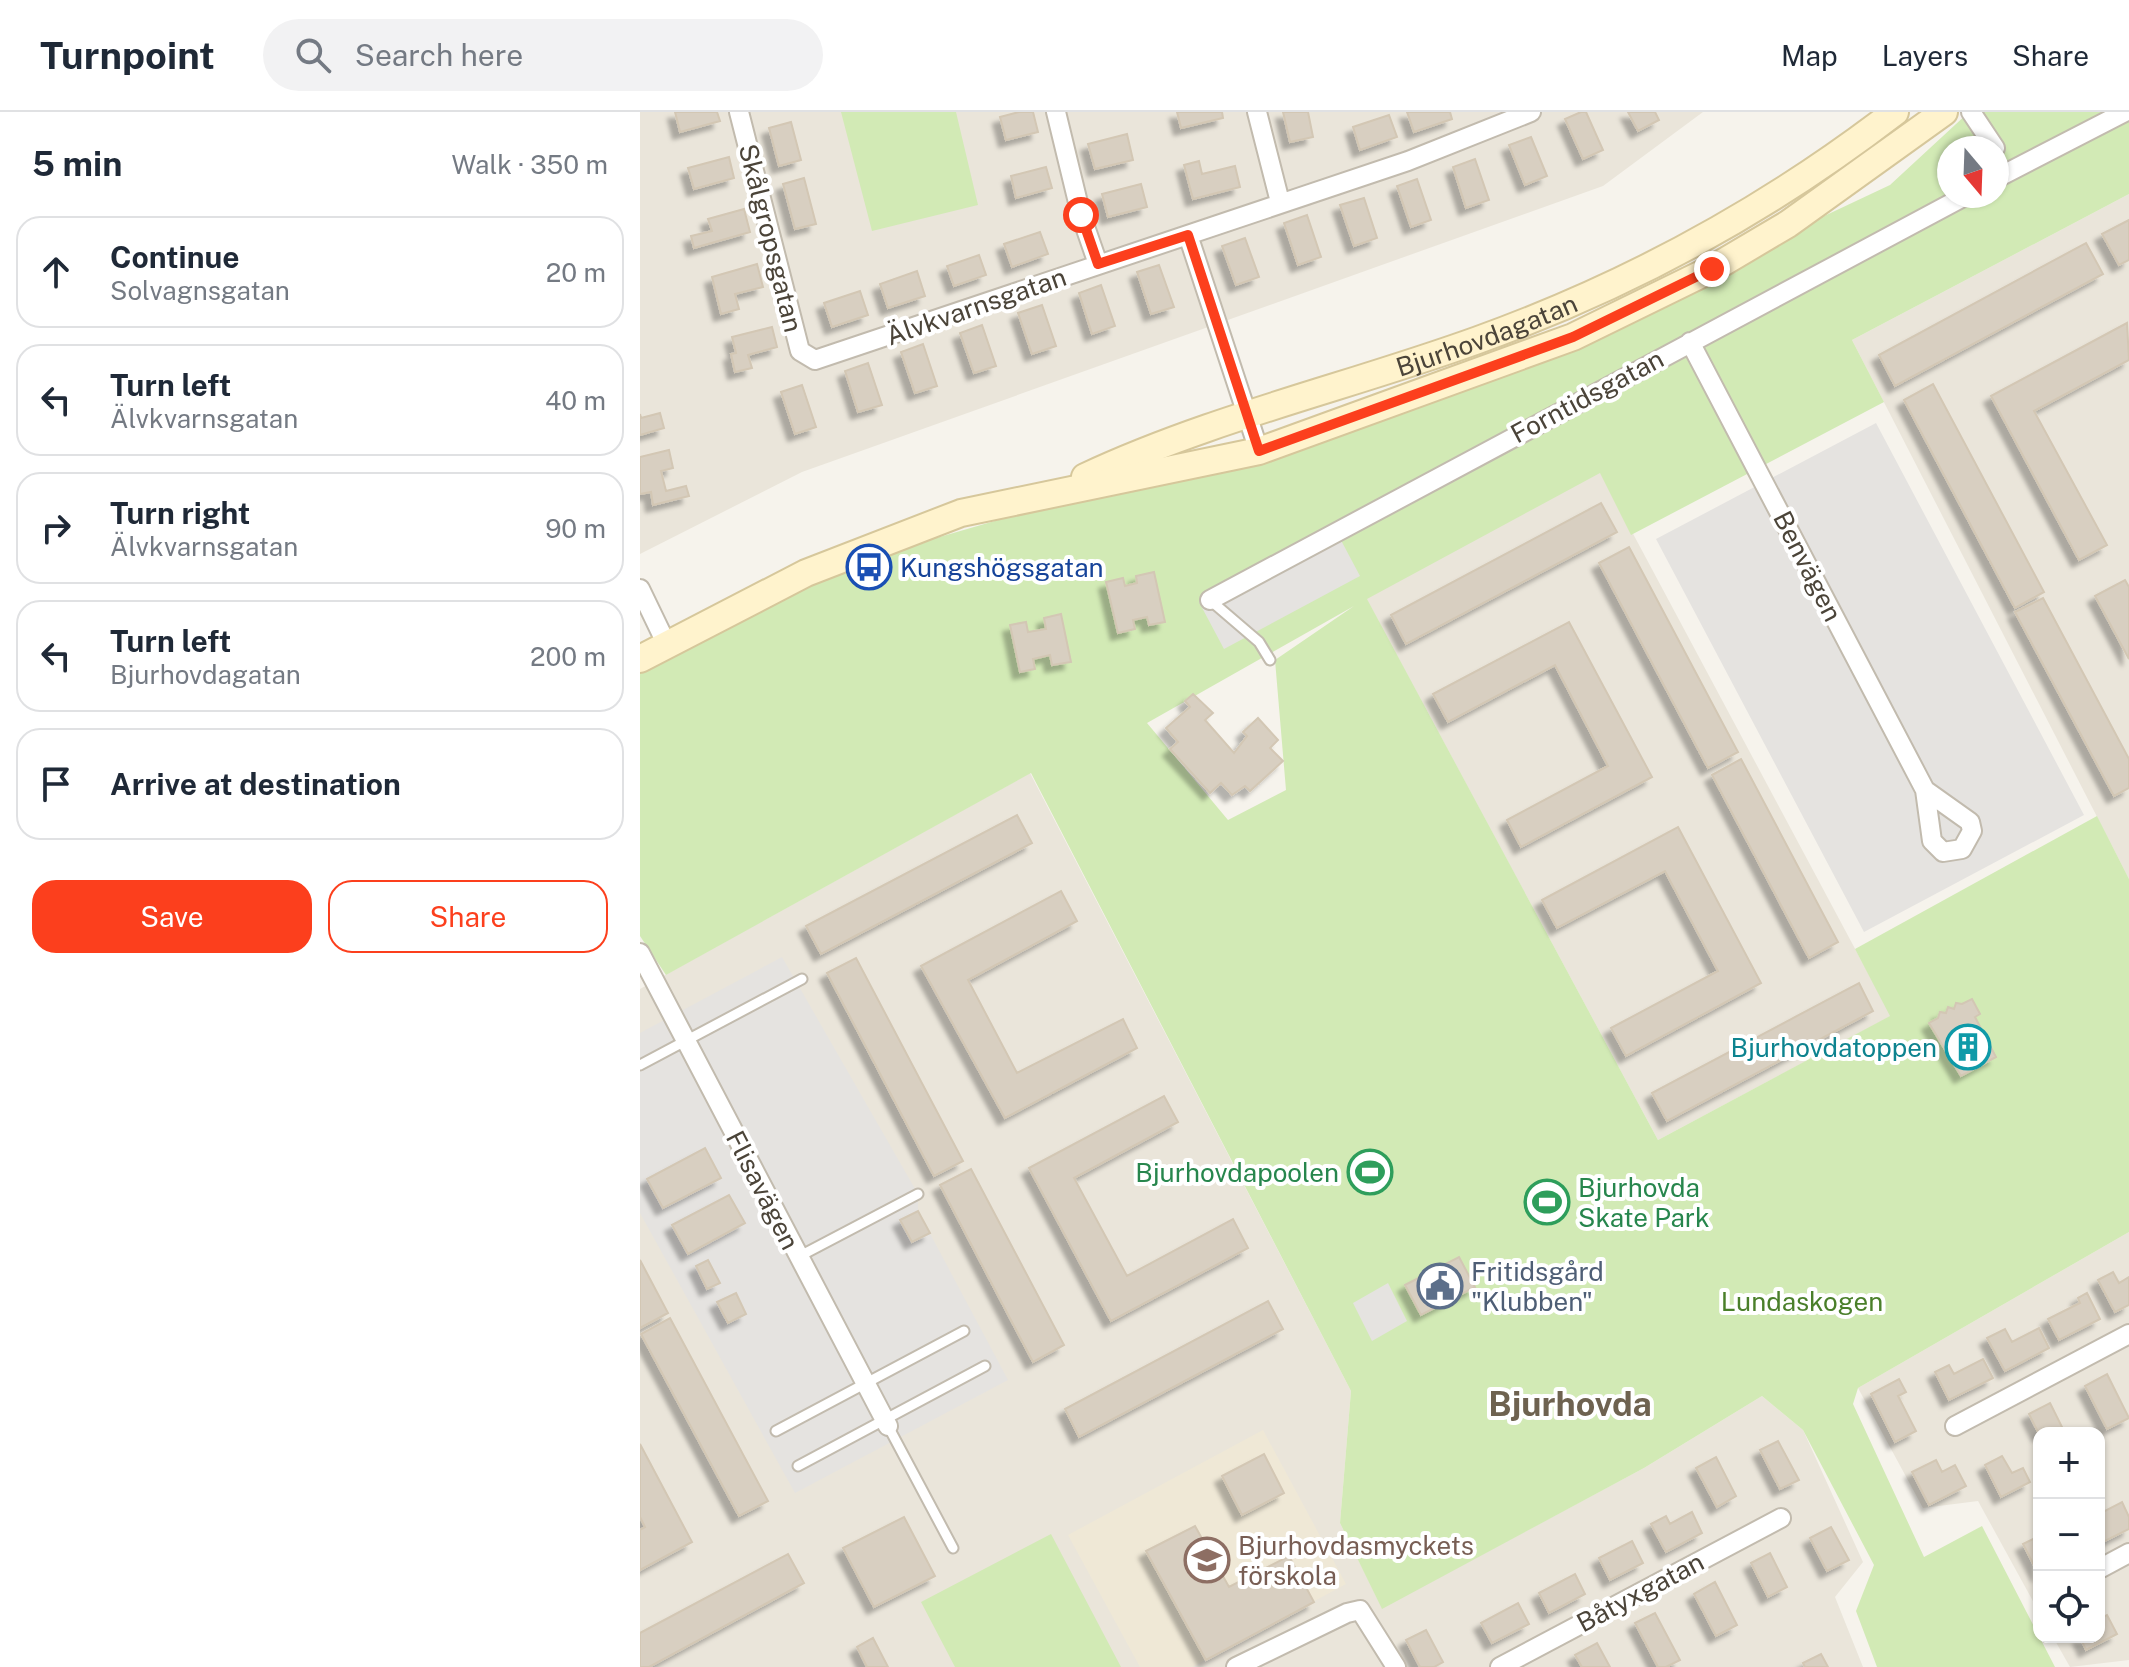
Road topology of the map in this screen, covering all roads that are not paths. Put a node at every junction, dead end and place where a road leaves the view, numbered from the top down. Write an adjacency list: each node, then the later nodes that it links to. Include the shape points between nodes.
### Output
1 (739, 112): 16 (street, Skålgropsgatan, via 800,351)
2 (1056, 112): 14 (street)
3 (1257, 112): 11 (street)
4 (1531, 112): 11 (street, Älvkvarnsgatan, via 1408,161)
5 (1895, 112): 17 (main road, Bjurhovdagatan, via 1788,188 1581,300)
6 (1944, 112): 18 (main road, Bjurhovdagatan, via 1788,224 1644,303 1573,337)
7 (1971, 112): 9 (street)
8 (2125, 112): 10 (street)
9 (1987, 136)
10 (2009, 172)
11 (1280, 202): 13 (street, Älvkvarnsgatan)
12 (1942, 208): 15 (street, Forntidsgatan)
13 (1188, 235): 14 (street, Älvkvarnsgatan); 17 (street)
14 (1098, 264): 16 (street, Älvkvarnsgatan)
15 (1690, 342): 21 (street, Forntidsgatan); 25 (street, Benvägen)
16 (810, 359)
17 (1249, 415): 18 (street); 19 (main road, Bjurhovdagatan, via 1147,447)
18 (1259, 451): 19 (main road, Bjurhovdagatan)
19 (1045, 495): 22 (main road, Bjurhovdagatan, via 961,513 806,573)
20 (640, 589): 22 (street)
21 (1210, 600): 24 (lane, via 1259,642)
22 (666, 643): 23 (main road, Bjurhovdagatan)
23 (640, 659)
24 (1270, 660)
25 (1925, 790)
26 (640, 953): 28 (street, Flisavägen)
27 (802, 979): 28 (lane)
28 (686, 1039): 29 (lane); 31 (street, Flisavägen)
29 (640, 1065)
30 (918, 1194): 31 (lane)
31 (798, 1257): 35 (street, Flisavägen)
32 (964, 1331): 35 (lane)
33 (2129, 1334): 37 (street)
34 (985, 1366): 36 (lane)
35 (865, 1383): 36 (street, Flisavägen); 38 (lane)
36 (886, 1422): 39 (lane); 41 (lane)
37 (1955, 1426)
38 (776, 1431)
39 (798, 1466)
40 (1781, 1518): 46 (street, Båtyxgatan)
41 (953, 1548)
42 (2129, 1553): 43 (street)
43 (2105, 1566)
44 (1236, 1667): 45 (street, via 1360,1610)
45 (1396, 1667)
46 (1500, 1667)

